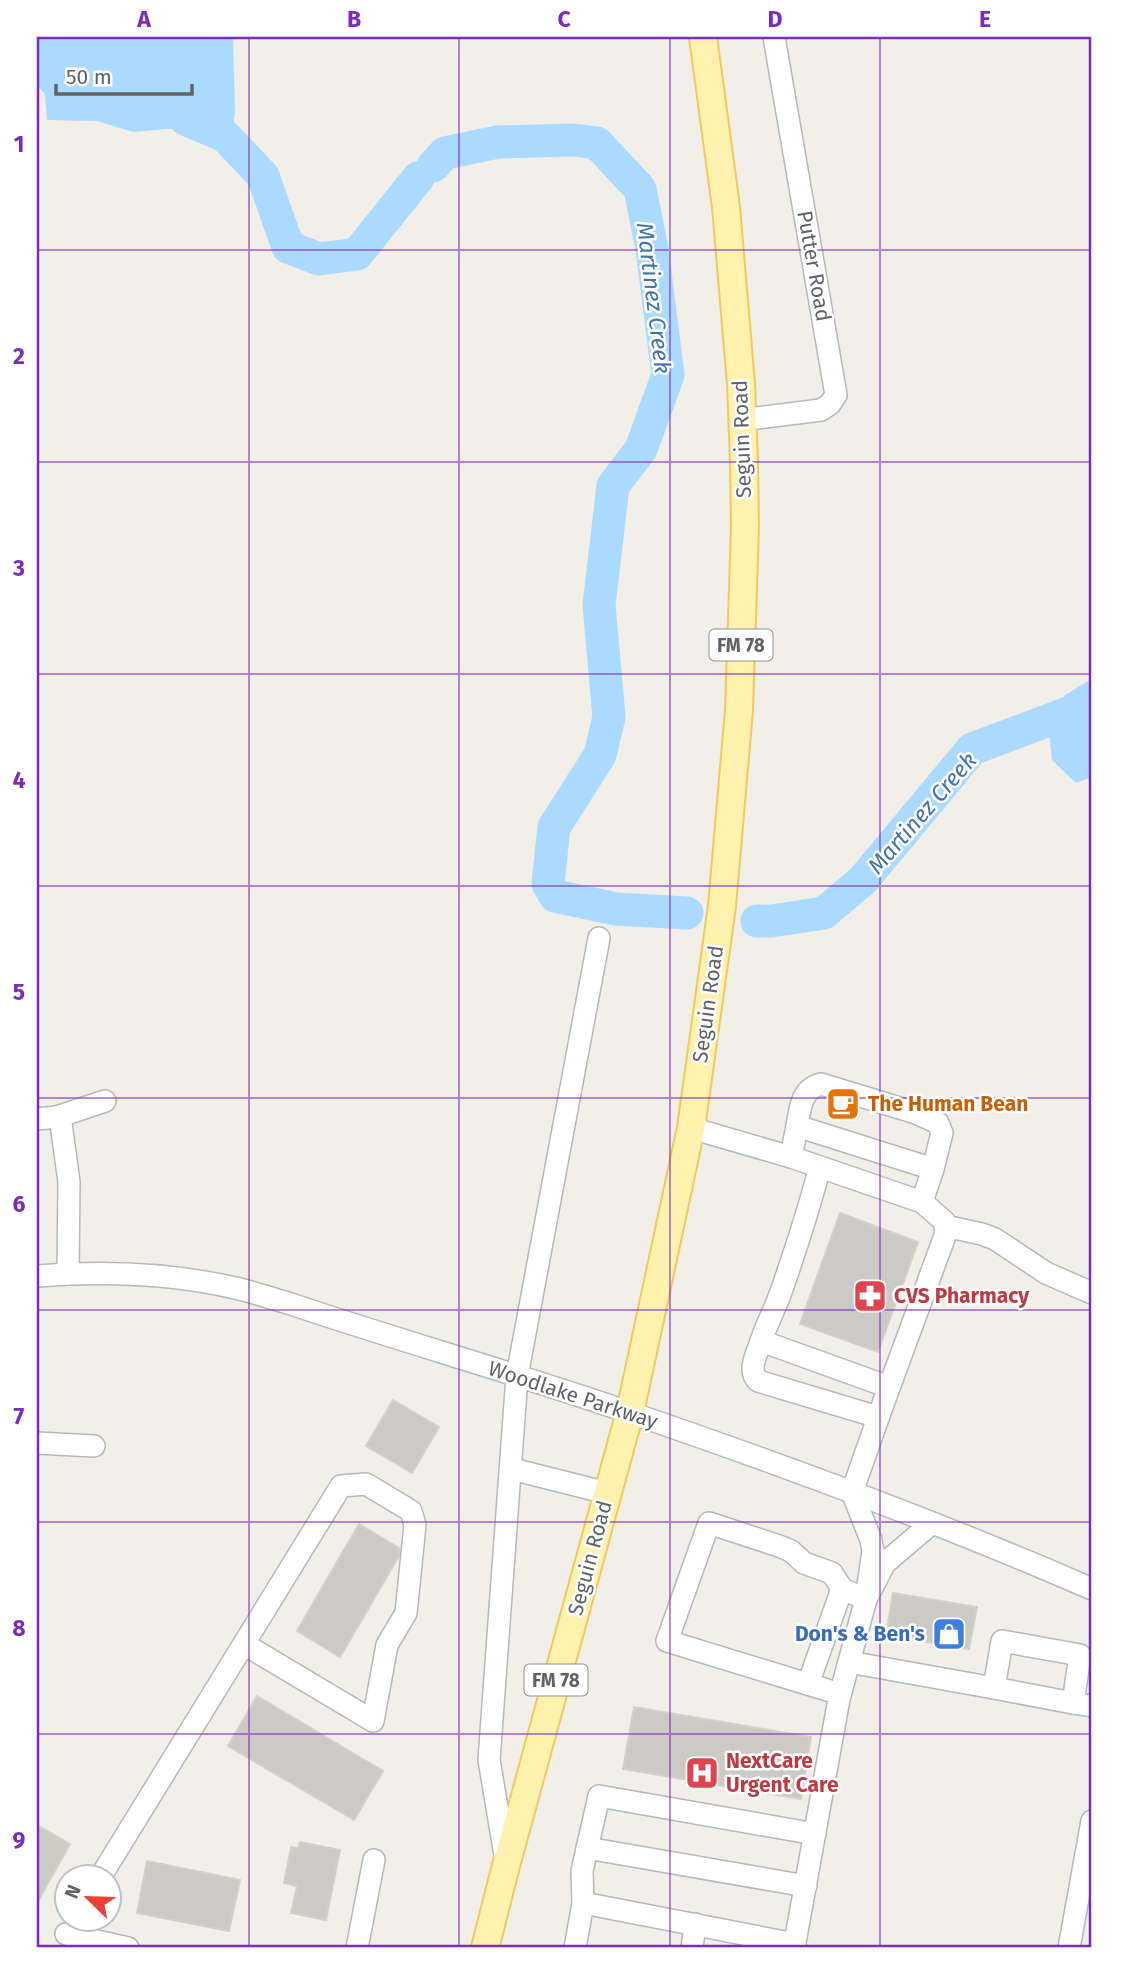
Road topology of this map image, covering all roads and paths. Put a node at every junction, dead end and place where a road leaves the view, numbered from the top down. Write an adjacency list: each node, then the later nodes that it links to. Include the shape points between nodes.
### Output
1 (703, 37): 3 (main road, Seguin Road / FM 78, via 726,207)
2 (774, 37): 3 (street, Putter Road, via 836,395 821,410)
3 (741, 421): 9 (main road, Seguin Road / FM 78, via 745,527 739,710 722,906)
4 (599, 938): 19 (street)
5 (105, 1101): 6 (street)
6 (61, 1116): 7 (street); 15 (street, via 69,1182)
7 (37, 1119)
8 (797, 1126): 10 (street); 12 (street); 12 (street, via 806,1093 821,1084 916,1113 938,1123 942,1133)
9 (691, 1128): 10 (street); 21 (main road, Seguin Road / FM 78)
10 (791, 1157): 11 (street)
11 (820, 1167): 13 (street); 18 (street, via 781,1293)
12 (933, 1169): 13 (street)
13 (922, 1202): 14 (street)
14 (945, 1226): 17 (street, via 995,1239 1046,1273); 20 (street)
15 (68, 1274): 16 (street, Woodlake Parkway); 19 (street, Woodlake Parkway, via 121,1273 235,1288)
16 (37, 1276)
17 (1092, 1293)
18 (761, 1341): 20 (street); 22 (street, via 752,1371 758,1381)
19 (517, 1376): 21 (street, Woodlake Parkway); 25 (street)
20 (889, 1387): 22 (street)
21 (630, 1412): 26 (street, Woodlake Parkway); 27 (main road, Seguin Road / FM 78)
22 (878, 1417): 26 (street)
23 (37, 1443): 24 (street)
24 (94, 1446)
25 (512, 1469): 27 (street); 43 (street, via 489,1760)
26 (852, 1492): 28 (street, Woodlake Parkway); 31 (street, via 872,1540)
27 (607, 1493): 43 (main road, Seguin Road / FM 78)
28 (932, 1524): 30 (street, Woodlake Parkway); 31 (street, via 885,1563)
29 (842, 1589): 31 (street); 34 (street); 34 (street, via 832,1573 804,1563 791,1551 709,1522 667,1641)
30 (1092, 1589)
31 (866, 1599): 33 (street)
32 (244, 1644): 32 (street, via 341,1486 366,1484 411,1511 415,1525 406,1613 387,1645 373,1721); 42 (street)
33 (849, 1662): 35 (street); 36 (street)
34 (808, 1684): 36 (street)
35 (994, 1688): 37 (street); 37 (street, via 1002,1641 1080,1655)
36 (841, 1694): 39 (street)
37 (1083, 1704)
38 (1092, 1821): 54 (street)
39 (815, 1834): 40 (street, via 599,1796); 44 (street)
40 (587, 1848): 44 (street); 45 (street)
41 (374, 1860): 50 (street)
42 (110, 1862)
43 (507, 1862): 51 (main road, Seguin Road / FM 78)
44 (806, 1886): 48 (street)
45 (583, 1903): 46 (street); 52 (street)
46 (695, 1924): 48 (street); 53 (street)
47 (66, 1934): 49 (street)
48 (795, 1946)
49 (128, 1948)
50 (357, 1948)
51 (485, 1948)
52 (575, 1948)
53 (692, 1948)
54 (1069, 1948)

